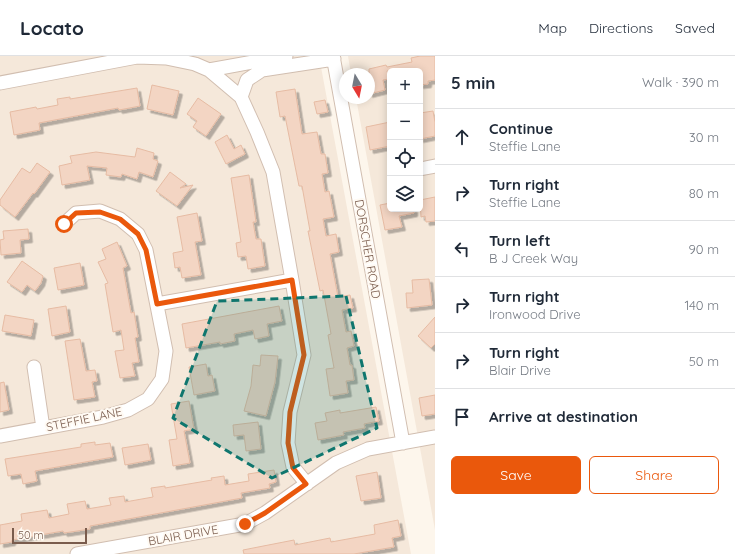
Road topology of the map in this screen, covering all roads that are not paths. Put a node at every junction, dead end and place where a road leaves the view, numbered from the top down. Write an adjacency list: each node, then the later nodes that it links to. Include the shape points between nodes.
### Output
1 (286, 56): 3 (street)
2 (333, 58): 5 (street, via 262,70 247,80); 15 (street, DORSCHER ROAD)
3 (209, 70): 4 (street, via 195,64 166,58 136,57); 5 (street)
4 (0, 83)
5 (241, 97): 9 (street, via 273,172)
6 (435, 166): 7 (street)
7 (423, 168)
8 (64, 224): 10 (street, STEFFIE LANE, via 76,213 100,212 120,219 138,234 146,250)
9 (292, 280): 10 (street); 16 (street, via 304,355 290,412 288,443 293,468)
10 (157, 304): 12 (street, STEFFIE LANE, via 166,351 162,379 148,399 128,410 103,417)
11 (34, 367): 12 (street)
12 (43, 428): 13 (street, STEFFIE LANE)
13 (0, 436)
14 (435, 437): 15 (street, BLAIR DRIVE)
15 (403, 443): 16 (street, BLAIR DRIVE, via 368,449 336,463)
16 (306, 484): 17 (street, BLAIR DRIVE, via 245,524)
17 (77, 554)

